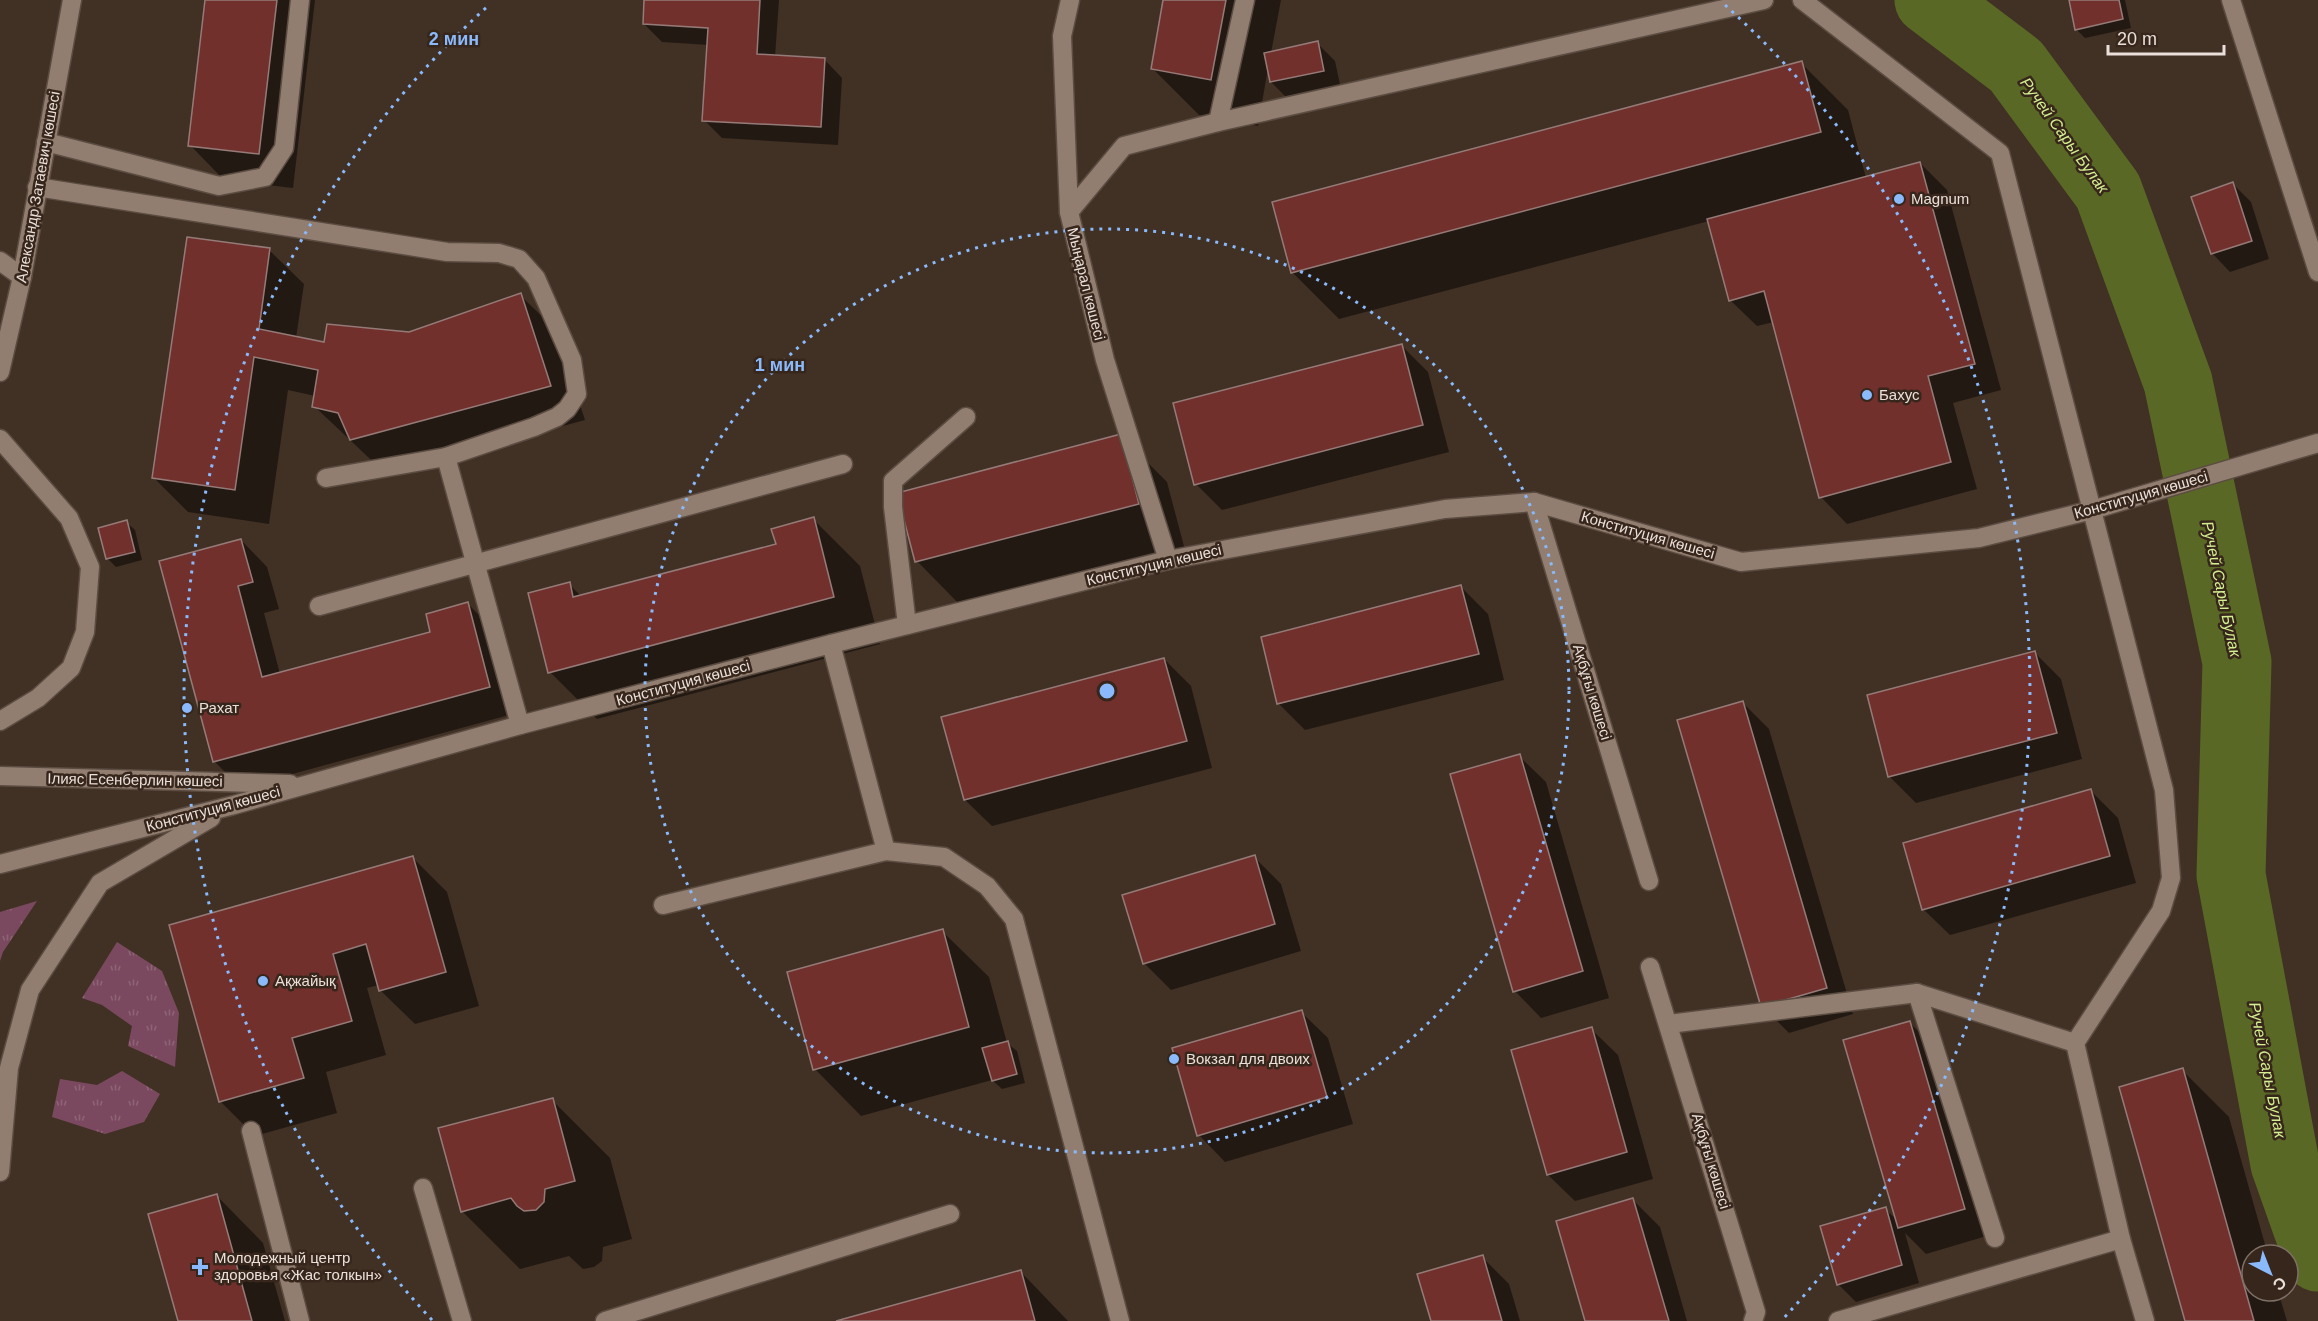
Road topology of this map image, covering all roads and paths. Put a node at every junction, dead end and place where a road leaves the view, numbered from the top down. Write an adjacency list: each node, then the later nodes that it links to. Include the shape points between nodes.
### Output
1 (72, 0): 9 (main road, Александр Затаевич көшесі)
2 (300, 0): 9 (main road, via 284,148 265,177 219,186)
3 (1070, 0): 11 (main road, Мыңарал көшесі, via 1062,36)
4 (1245, 0): 8 (main road)
5 (1764, 0): 8 (main road)
6 (1802, 0): 23 (main road, via 2000,153)
7 (2231, 0): 13 (main road)
8 (1218, 122): 11 (main road, via 1124,146)
9 (46, 142): 10 (main road, Александр Затаевич көшесі)
10 (37, 187): 14 (main road, Александр Затаевич көшесі); 19 (main road, via 447,252 499,253 519,259 536,278 572,360 577,394 557,417)
11 (1069, 212): 24 (main road, Мыңарал көшесі, via 1105,360)
12 (0, 261): 14 (main road)
13 (2318, 272)
14 (22, 277): 15 (main road, Александр Затаевич көшесі)
15 (0, 372)
16 (966, 417): 27 (main road, via 893,481)
17 (0, 439): 29 (main road, via 69,518 90,567 85,632 70,668 38,698)
18 (2316, 444): 23 (main road, Конституция көшесі)
19 (446, 457): 21 (main road); 25 (main road)
20 (843, 464): 25 (main road)
21 (326, 478)
22 (1534, 502): 23 (main road, Конституция көшесі, via 1741,562 1979,538); 24 (main road, Конституция көшесі, via 1445,509); 36 (main road, Ақбұғы көшесі)
23 (2092, 510): 41 (main road, via 2164,790 2171,878 2161,911)
24 (1168, 560): 27 (main road, Конституция көшесі)
25 (477, 563): 26 (main road); 30 (main road)
26 (320, 606)
27 (907, 625): 28 (main road, Конституция көшесі)
28 (831, 644): 30 (main road, Конституция көшесі); 34 (main road)
29 (0, 721)
30 (520, 725): 32 (main road, Конституция көшесі)
31 (0, 776): 32 (main road, Ілияс Есенберлин көшесі)
32 (306, 784): 33 (main road, Конституция көшесі)
33 (234, 805): 35 (main road, Конституция көшесі); 43 (main road, via 100,883 30,990 9,1068)
34 (886, 851): 37 (main road); 51 (main road, via 944,857 987,886 1014,919)
35 (0, 864)
36 (1649, 881)
37 (663, 905)
38 (1650, 967): 40 (main road, Ақбұғы көшесі)
39 (1917, 993): 40 (main road); 41 (main road); 46 (main road)
40 (1670, 1024): 52 (main road, Ақбұғы көшесі, via 1756,1312)
41 (2075, 1043): 47 (main road)
42 (251, 1131): 48 (main road)
43 (0, 1172)
44 (423, 1188): 49 (main road)
45 (950, 1214): 50 (main road)
46 (1995, 1238)
47 (2121, 1239): 53 (main road); 54 (main road)
48 (300, 1321)
49 (462, 1321)
50 (605, 1321)
51 (1120, 1321)
52 (1753, 1321)
53 (1838, 1321)
54 (2145, 1321)

